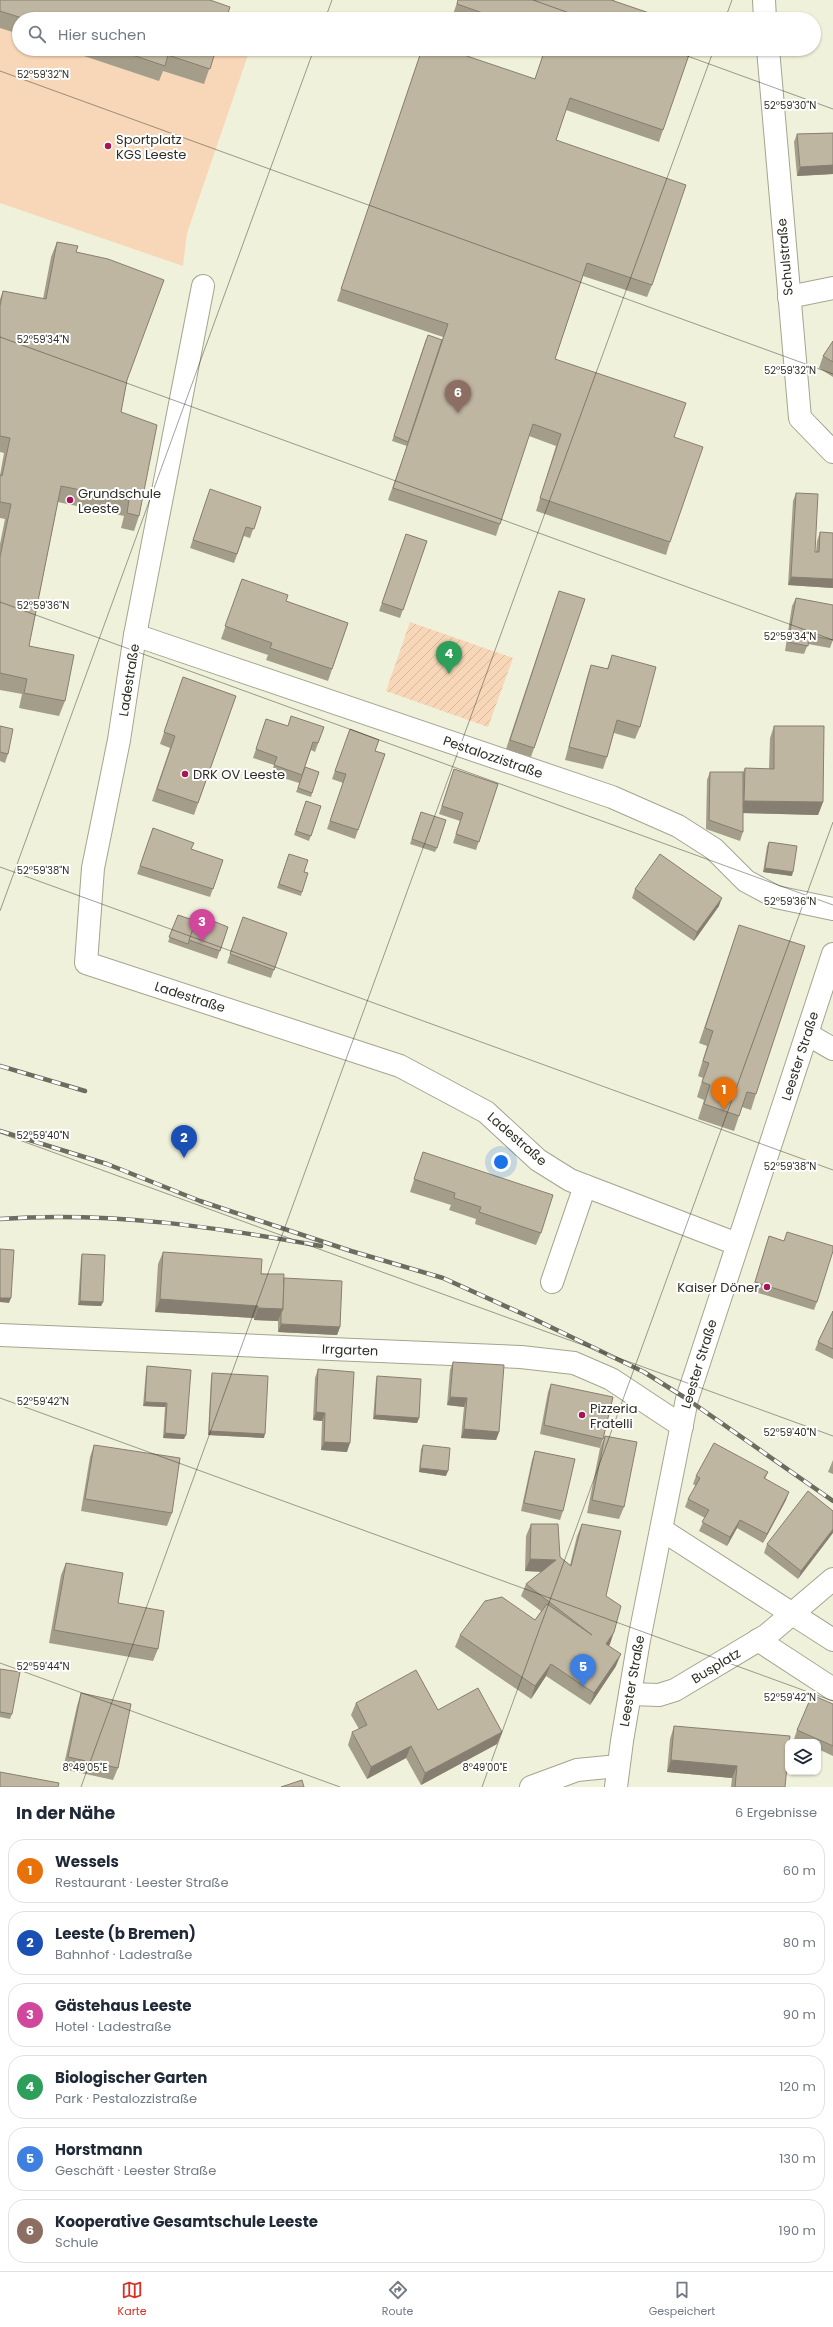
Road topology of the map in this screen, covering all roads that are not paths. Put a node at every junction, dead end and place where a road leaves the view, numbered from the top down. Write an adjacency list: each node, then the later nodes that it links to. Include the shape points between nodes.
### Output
1 (764, 0): 2 (street)
2 (765, 12)
3 (769, 56): 6 (street, Schulstraße)
4 (203, 286): 8 (street, Ladestraße)
5 (833, 288): 6 (street)
6 (789, 297): 7 (street, Schulstraße, via 800,418)
7 (833, 452)
8 (135, 635): 9 (street, Pestalozzistraße, via 612,797 678,826 714,849 746,882 776,897); 13 (street, Ladestraße, via 119,740 93,868 86,964 400,1066 486,1112 538,1160 570,1180)
9 (833, 909)
10 (833, 954): 11 (street, Leester Straße)
11 (807, 1034): 12 (street); 14 (street, Leester Straße)
12 (833, 1049)
13 (585, 1186): 14 (street, Ladestraße); 15 (street)
14 (737, 1244): 17 (street, Leester Straße, via 687,1399)
15 (552, 1282)
16 (0, 1335): 17 (street, Irrgarten, via 521,1357 574,1363 611,1379)
17 (682, 1426): 18 (street, Leester Straße)
18 (662, 1530): 20 (street); 24 (street, Leester Straße)
19 (833, 1579): 20 (street, Busplatz)
20 (793, 1614): 21 (street, Busplatz); 22 (street)
21 (758, 1640): 23 (street); 24 (street, Busplatz, via 675,1690 659,1695)
22 (833, 1640)
23 (833, 1690)
24 (630, 1694): 25 (street, Leester Straße)
25 (617, 1776): 26 (street, via 577,1770)
26 (531, 1787)

